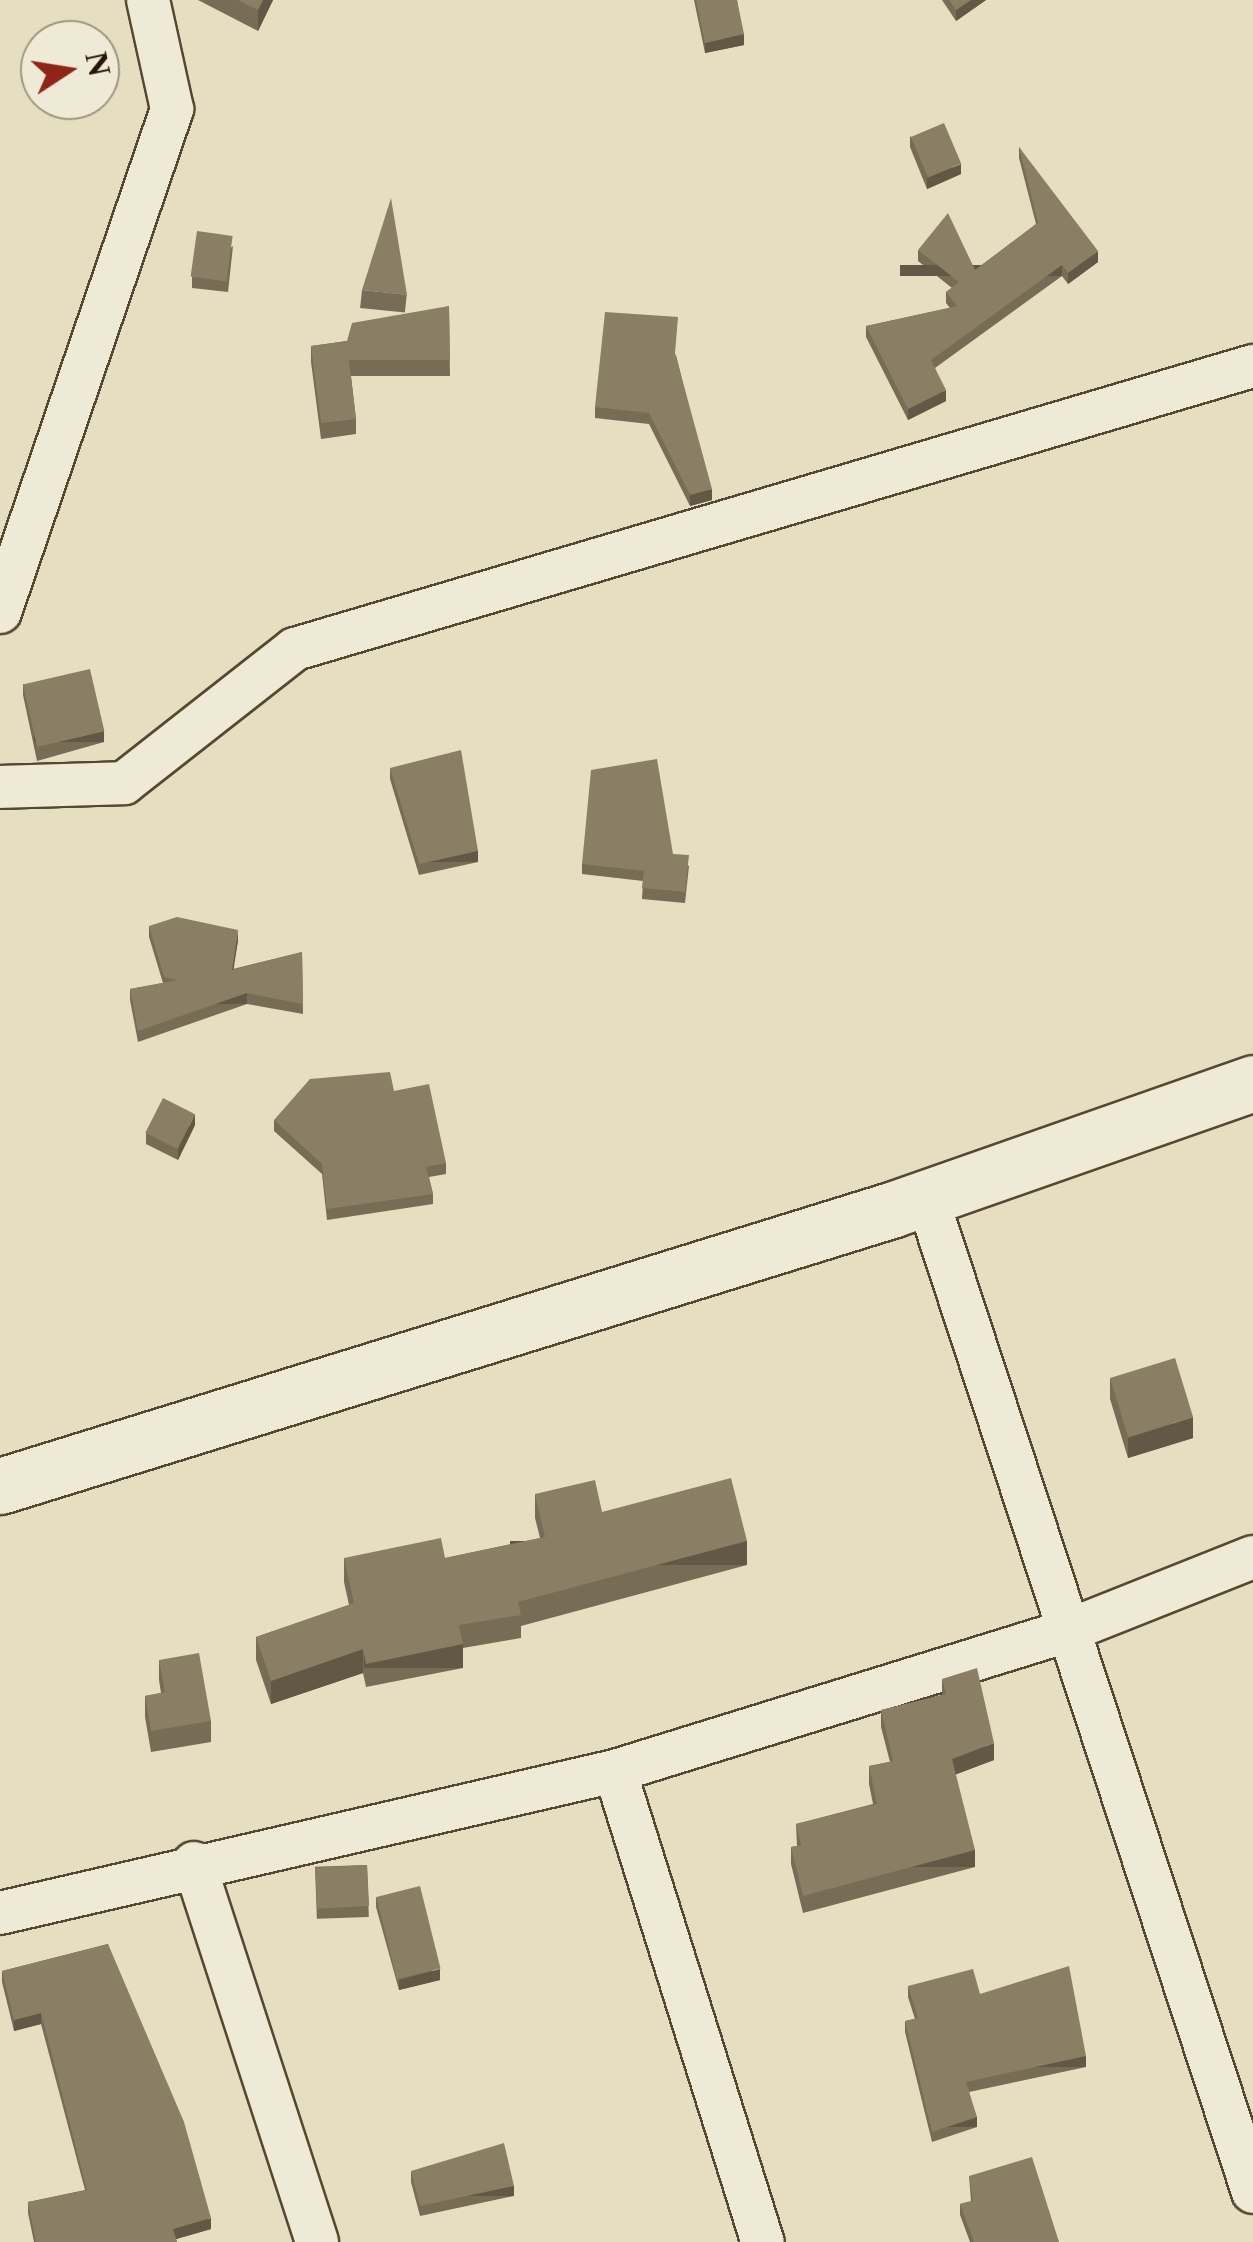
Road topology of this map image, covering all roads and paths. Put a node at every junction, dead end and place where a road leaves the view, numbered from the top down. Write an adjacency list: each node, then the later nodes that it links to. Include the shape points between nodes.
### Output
1 (148, 0): 3 (street, via 172,109)
2 (1253, 366): 4 (street, via 295,649 124,783)
3 (0, 612)
4 (0, 787)
5 (1253, 1083): 6 (street)
6 (927, 1198): 7 (street); 9 (street)
7 (0, 1486)
8 (1253, 1557): 9 (street)
9 (1067, 1631): 10 (street); 13 (street)
10 (615, 1771): 11 (street); 15 (street)
11 (194, 1863): 12 (street); 14 (street)
12 (0, 1913)
13 (1253, 2192)
14 (317, 2242)
15 (763, 2242)

